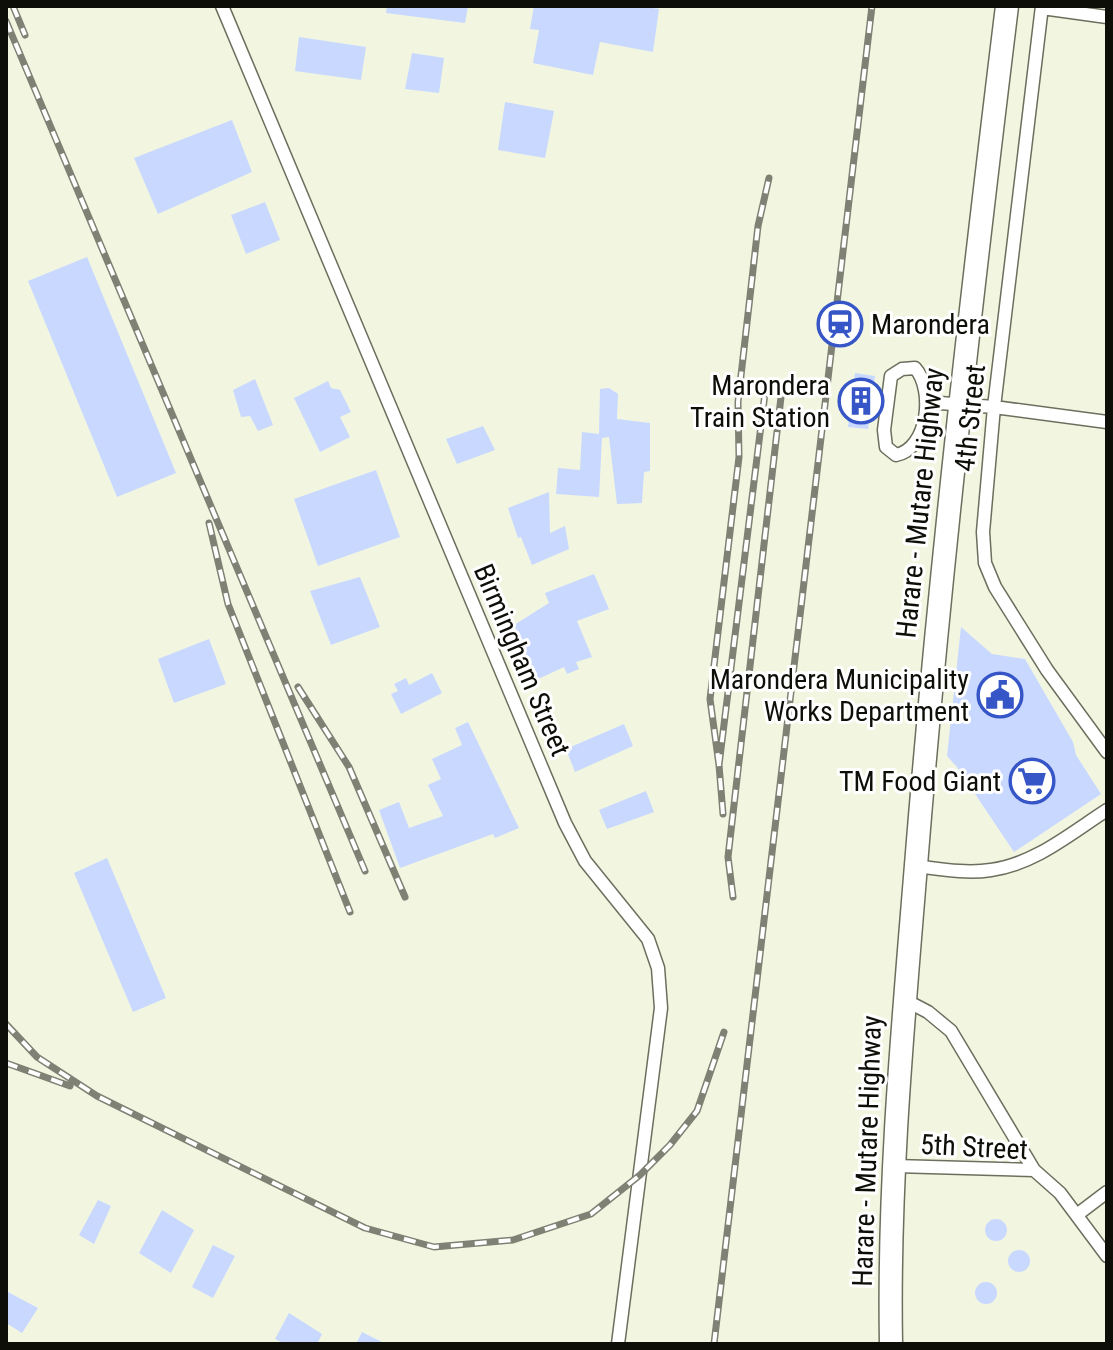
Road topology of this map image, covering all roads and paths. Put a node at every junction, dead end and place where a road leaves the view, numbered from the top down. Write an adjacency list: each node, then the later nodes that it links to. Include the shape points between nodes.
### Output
1 (222, 6): 18 (street, Birmingham Street, via 565,823 585,861 648,939 658,968 661,1008)
2 (1007, 6): 6 (highway, Harare - Mutare Highway)
3 (1042, 7): 4 (street); 7 (street, 4th Street)
4 (1107, 17)
5 (926, 402): 5 (street, via 923,377 915,368 891,376 884,430 886,447 896,455 916,443); 6 (street)
6 (961, 404): 7 (street); 11 (highway, Harare - Mutare Highway)
7 (994, 407): 8 (street); 9 (street, 4th Street, via 985,563 1047,670)
8 (1107, 422)
9 (1107, 752)
10 (1107, 810): 11 (street, via 1044,851 1011,865 964,871)
11 (916, 866): 12 (highway, Harare - Mutare Highway)
12 (903, 999): 13 (highway, Harare - Mutare Highway); 14 (street, via 951,1031)
13 (895, 1166): 14 (street, 5th Street); 19 (highway, Harare - Mutare Highway)
14 (1034, 1170): 16 (street, 5th Street)
15 (1107, 1192): 16 (street)
16 (1078, 1214): 17 (street, 5th Street)
17 (1107, 1256)
18 (618, 1344)
19 (891, 1344)

